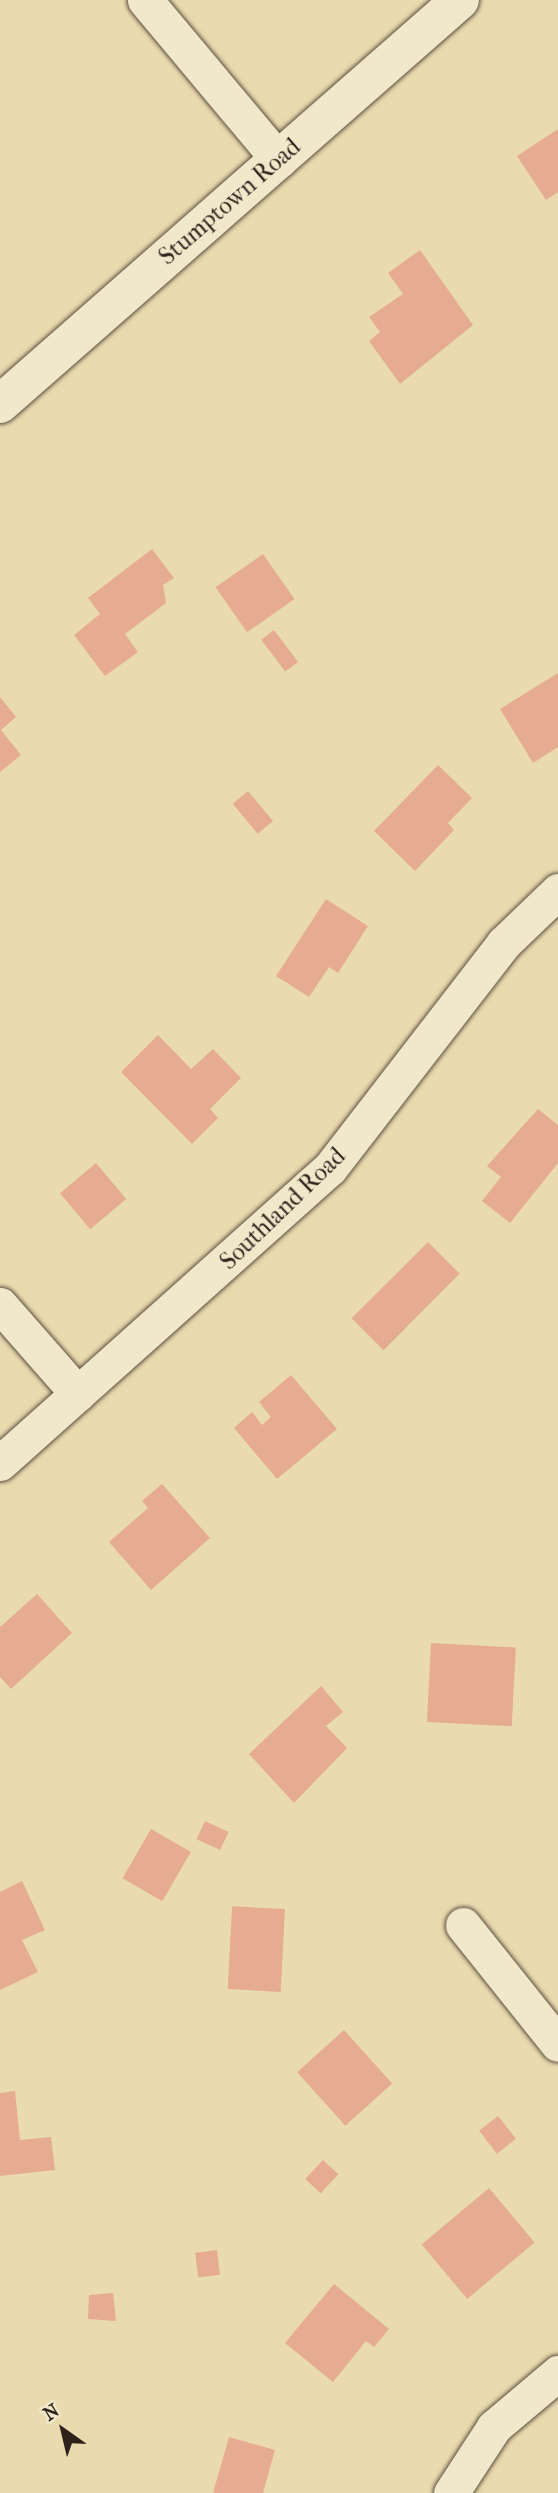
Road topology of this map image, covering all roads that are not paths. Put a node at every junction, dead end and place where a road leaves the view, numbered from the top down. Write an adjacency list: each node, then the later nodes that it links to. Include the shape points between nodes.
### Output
1 (145, 0): 3 (street)
2 (460, 0): 3 (street, Stumptown Road)
3 (279, 160): 4 (street, Stumptown Road)
4 (0, 404)
5 (558, 891): 7 (street, Southland Road, via 504,943 330,1168)
6 (0, 1305): 7 (street)
7 (78, 1394): 8 (street, Southland Road)
8 (0, 1463)
9 (463, 1925): 10 (street)
10 (558, 2044)
11 (558, 2373): 12 (street, via 494,2427)
12 (451, 2493)

